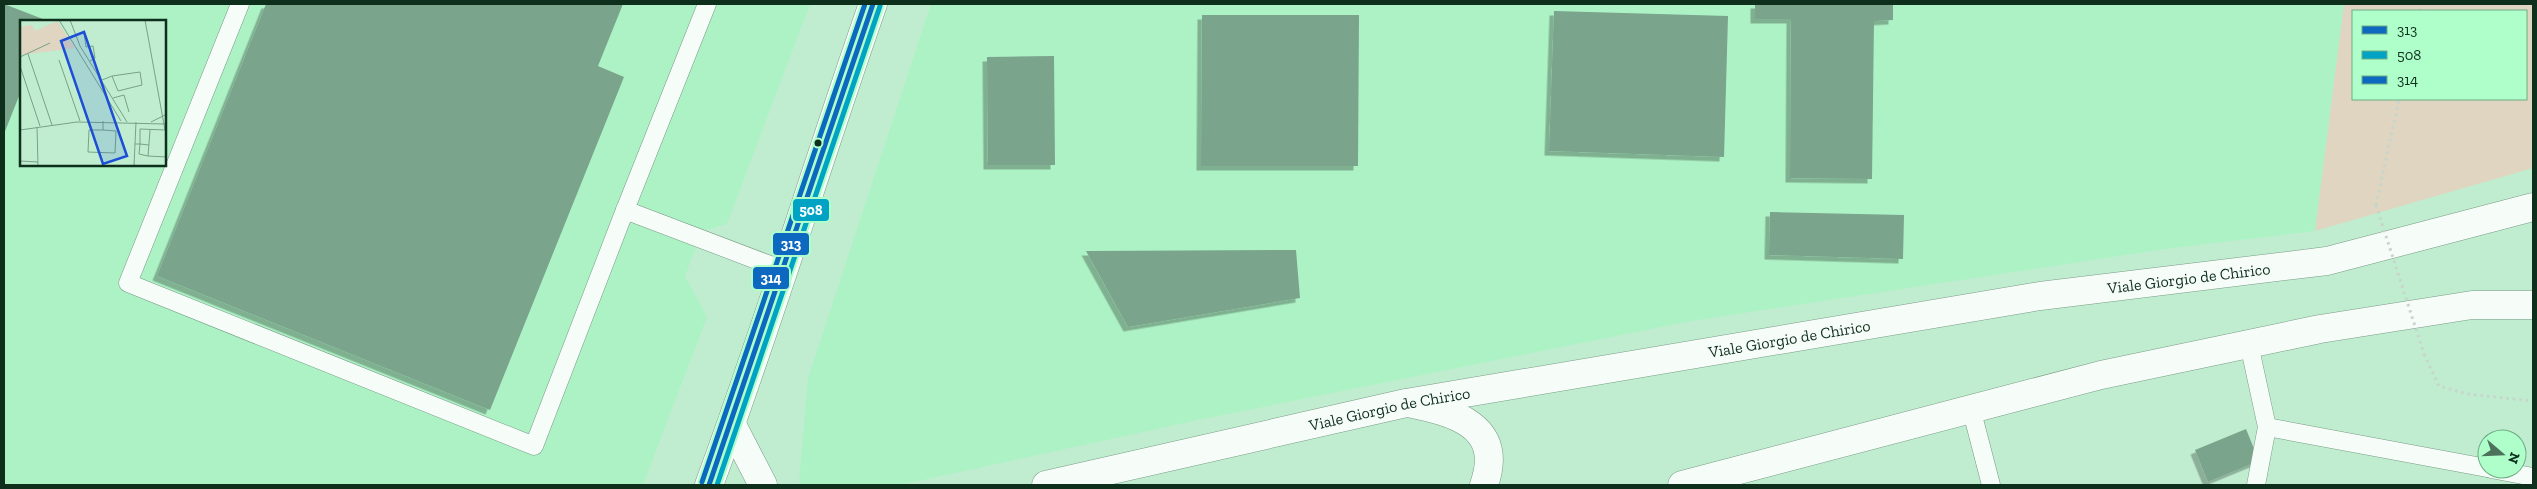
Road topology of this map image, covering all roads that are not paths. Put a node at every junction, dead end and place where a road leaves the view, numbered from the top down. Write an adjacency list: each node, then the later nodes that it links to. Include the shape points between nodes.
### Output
1 (240, 4): 5 (lane, via 128,283 534,446)
2 (707, 4): 5 (lane)
3 (873, 4): 6 (street)
4 (2533, 207): 9 (street, Viale Giorgio de Chirico, via 2327,261 2040,296)
5 (625, 210): 6 (lane)
6 (783, 270): 11 (street)
7 (2533, 305): 8 (street, via 2472,305 2320,329)
8 (2249, 344): 10 (street, via 2100,375); 12 (lane)
9 (1406, 403): 16 (street, Viale Giorgio de Chirico); 17 (street, via 1443,410 1469,422 1486,448 1488,472)
10 (1972, 408): 18 (street); 19 (lane)
11 (732, 425): 14 (street); 15 (street)
12 (2267, 427): 13 (lane); 20 (lane)
13 (2477, 467)
14 (709, 485)
15 (763, 485)
16 (1046, 485)
17 (1484, 485)
18 (1682, 485)
19 (1991, 485)
20 (2256, 485)

